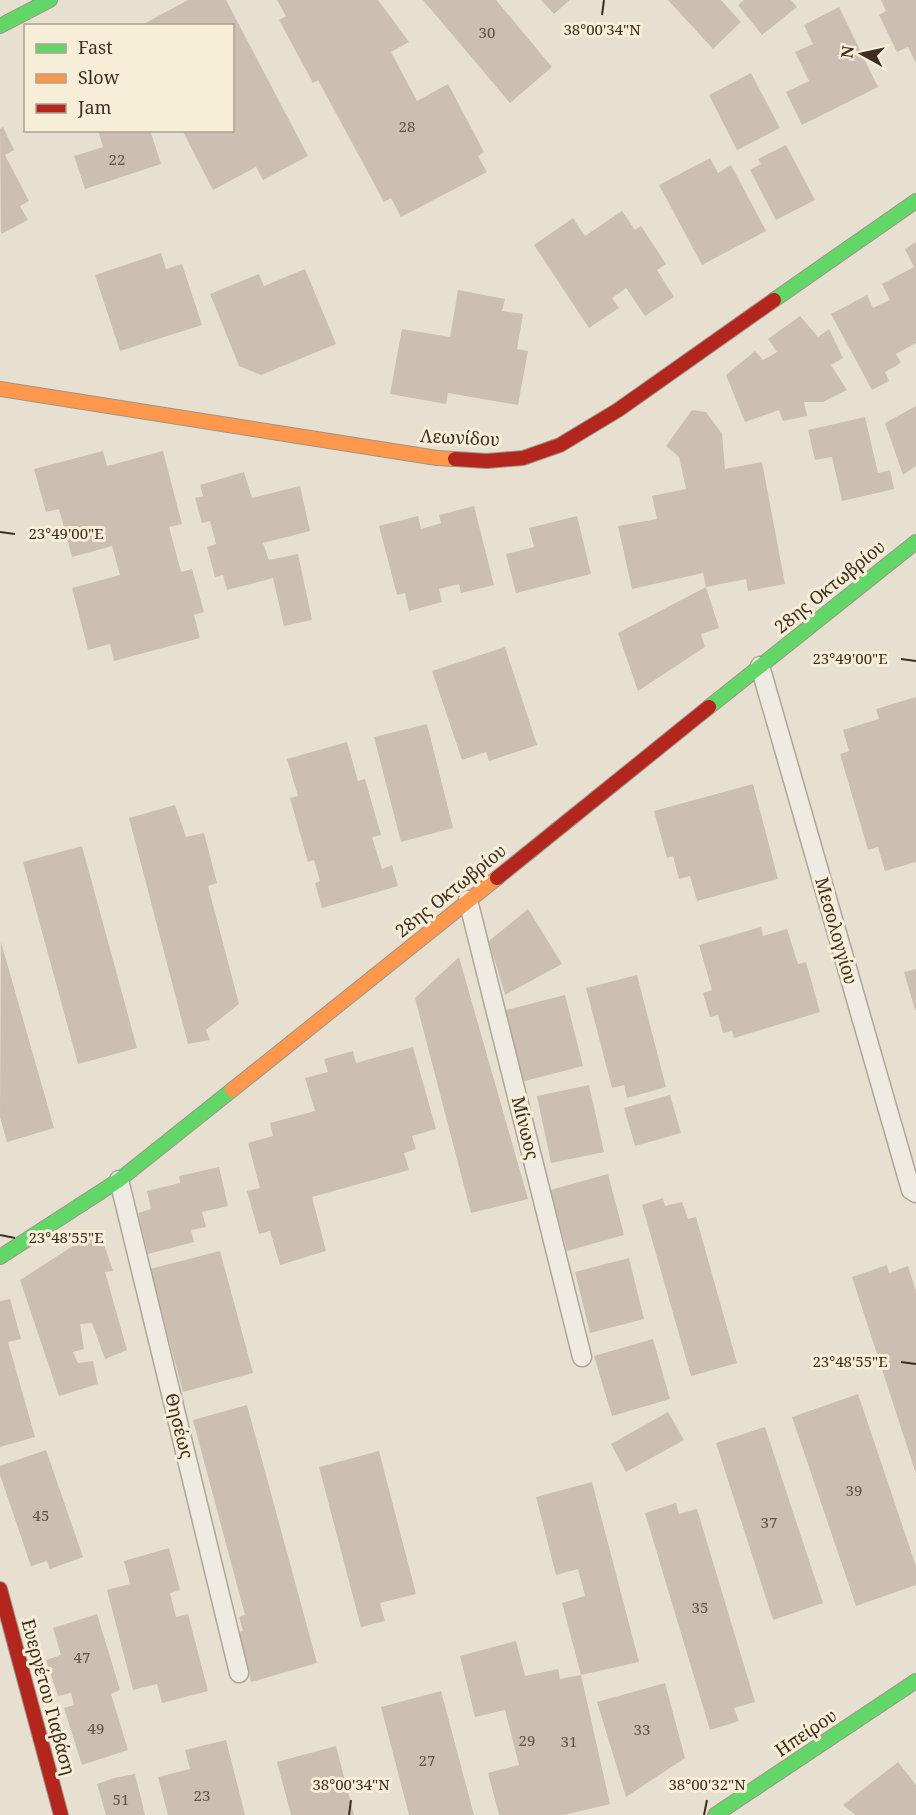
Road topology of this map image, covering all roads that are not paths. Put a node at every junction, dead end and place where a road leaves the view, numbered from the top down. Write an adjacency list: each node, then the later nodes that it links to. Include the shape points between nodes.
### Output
1 (50, 0): 2 (street)
2 (0, 26)
3 (916, 201): 4 (street, Λεωνίδου, via 618,410 560,445 523,458 437,458)
4 (0, 389)
5 (916, 542): 6 (street, 28ης Οκτωβρίου)
6 (760, 666): 7 (street, 28ης Οκτωβρίου); 9 (lane, Μεσολογγίου, via 911,1190)
7 (468, 900): 8 (street, 28ης Οκτωβρίου); 11 (lane, Μίνωος)
8 (119, 1180): 10 (street, 28ης Οκτωβρίου); 13 (lane, Θησέως)
9 (916, 1193)
10 (0, 1257)
11 (582, 1357)
12 (0, 1588): 15 (street, Ευεργέτου Γιαβάση)
13 (239, 1673)
14 (916, 1681): 16 (street, Ηπείρου)
15 (61, 1815)
16 (715, 1815)

